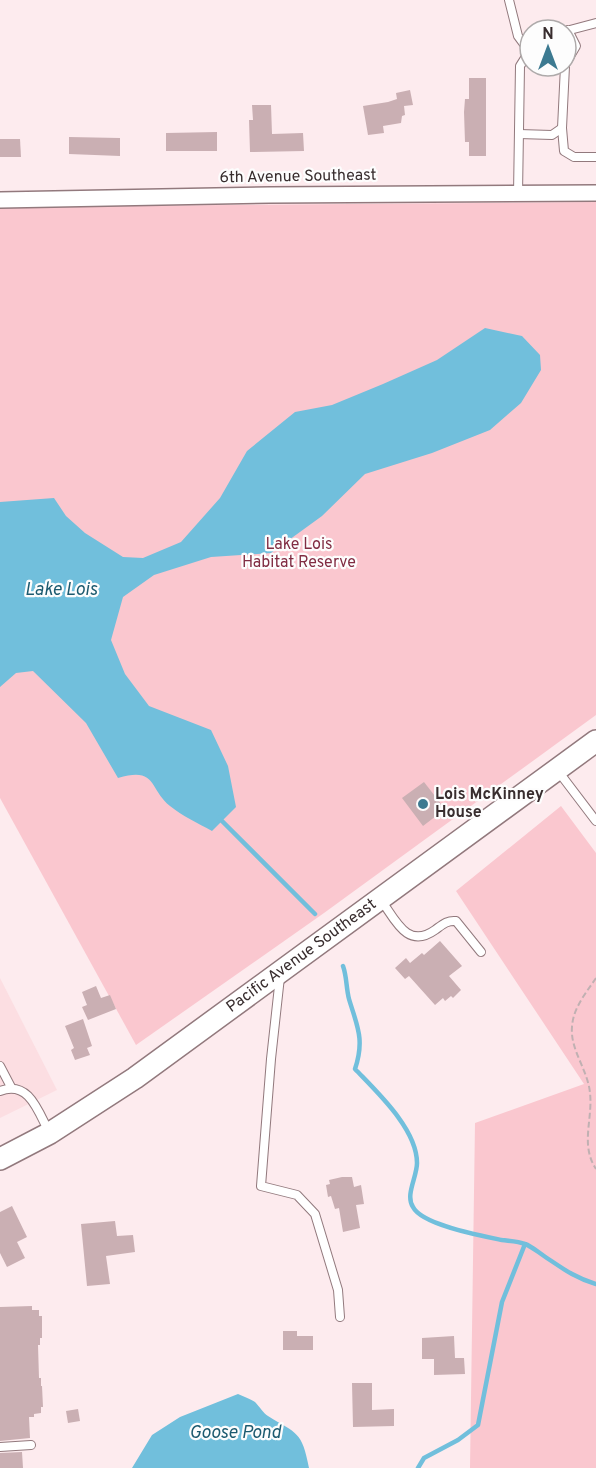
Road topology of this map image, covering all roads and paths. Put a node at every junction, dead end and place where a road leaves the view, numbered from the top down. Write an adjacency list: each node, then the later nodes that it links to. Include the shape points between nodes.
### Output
1 (510, 0): 4 (lane)
2 (596, 23): 3 (lane)
3 (578, 28)
4 (518, 36)
5 (520, 78): 8 (lane)
6 (565, 78): 7 (lane)
7 (562, 128): 8 (lane, via 552,135); 9 (lane, via 564,151 574,157)
8 (519, 134): 10 (lane)
9 (596, 157)
10 (518, 194): 11 (street, 6th Avenue Southeast); 12 (street, 6th Avenue Southeast)
11 (596, 194)
12 (0, 200)
13 (596, 741): 14 (main road, Pacific Avenue Southeast)
14 (557, 770): 15 (lane); 16 (main road, Pacific Avenue Southeast)
15 (596, 821)
16 (380, 899): 17 (lane, via 408,935 423,936 456,921); 18 (main road, Pacific Avenue Southeast)
17 (481, 952)
18 (280, 972): 23 (main road, Pacific Avenue Southeast, via 135,1078); 26 (lane, via 261,1186 297,1195 315,1214 338,1290)
19 (596, 978): 25 (path, via 574,1012 572,1028 590,1090 588,1149)
20 (0, 1066): 21 (lane)
21 (11, 1087): 22 (lane); 23 (lane, via 32,1099)
22 (0, 1092)
23 (50, 1133): 24 (main road, Pacific Avenue Southeast)
24 (0, 1159)
25 (596, 1169)
26 (340, 1317)
27 (31, 1446): 28 (lane)
28 (0, 1447)

